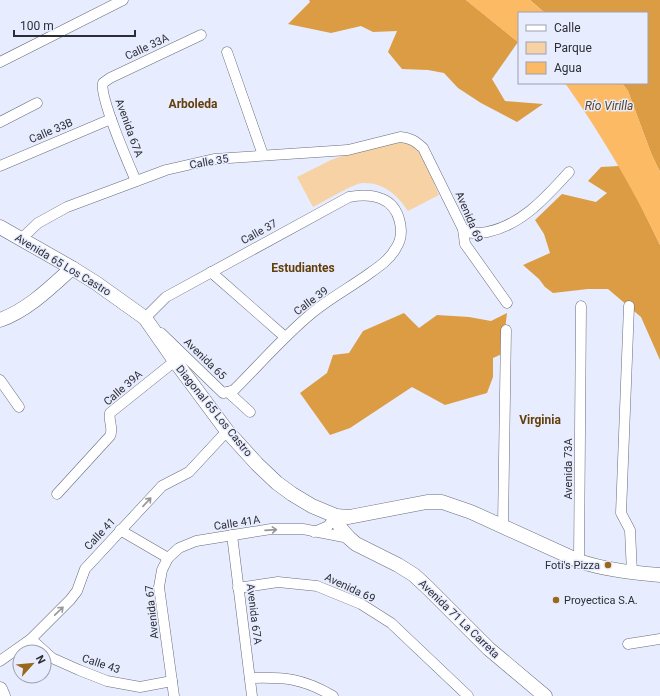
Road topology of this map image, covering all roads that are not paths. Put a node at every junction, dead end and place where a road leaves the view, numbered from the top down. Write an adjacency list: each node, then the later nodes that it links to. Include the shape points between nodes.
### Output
1 (123, 0): 2 (street)
2 (109, 3): 5 (street)
3 (201, 35): 6 (street, Calle 33A)
4 (227, 52): 11 (street)
5 (0, 62)
6 (103, 83): 8 (street, Avenida 67A, via 102,90)
7 (37, 103): 9 (street)
8 (112, 119): 12 (street, Calle 33B); 14 (street, Avenida 67A)
9 (0, 122)
10 (413, 139): 11 (street, Calle 35, via 400,137 348,150); 17 (street, Avenida 69, via 423,148)
11 (263, 155): 14 (street, Calle 35, via 214,160 166,170)
12 (0, 166)
13 (570, 172): 17 (street, via 533,209 509,225 476,234)
14 (136, 181): 18 (street, Calle 35, via 67,207 38,223)
15 (392, 206): 20 (street, Calle 37, via 383,199 366,195 349,197); 27 (street, Calle 39, via 398,216 402,232 397,248 384,262 313,312)
16 (0, 227): 18 (main road, Avenida 65 Los Castro)
17 (464, 229): 21 (street, Avenida 69, via 465,244)
18 (21, 239): 19 (main road, Avenida 65 Los Castro)
19 (72, 268): 24 (main road, Avenida 65 Los Castro); 25 (main road, via 28,305)
20 (211, 272): 24 (street, Calle 37, via 166,298); 27 (street)
21 (507, 303)
22 (581, 306): 42 (street, Avenida 73A)
23 (629, 306): 43 (street, via 621,513 630,530)
24 (145, 318): 28 (main road, Diagonal 65 Los Castro); 30 (street, Avenida 65, via 223,393)
25 (0, 320)
26 (506, 330): 36 (street)
27 (285, 337): 30 (street, Calle 39, via 234,390)
28 (175, 361): 33 (main road, Diagonal 65 Los Castro); 34 (street, Calle 39A, via 110,413 110,436)
29 (0, 380): 31 (street)
30 (228, 392): 32 (street, Avenida 65)
31 (19, 407)
32 (250, 412)
33 (228, 431): 35 (main road, Diagonal 65 Los Castro, via 277,483 312,506); 37 (street, Calle 41, one-way to 33, via 162,486 189,472)
34 (57, 494)
35 (336, 516): 36 (main road, via 349,517 427,502 442,502); 38 (street, via 328,526); 40 (main road, Avenida 71 La Carreta, via 341,529)
36 (503, 526): 42 (main road)
37 (120, 530): 41 (street); 46 (street, Calle 41, one-way to 37, via 70,600 85,569)
38 (314, 532): 39 (street, Calle 41A, one-way to 38, via 271,530 303,529); 40 (street, Calle 41A)
39 (232, 535): 41 (street, Calle 41A, via 196,541 179,548); 45 (street, Avenida 67A)
40 (349, 538): 58 (main road, Avenida 71 La Carreta, via 414,576 489,649)
41 (168, 558): 51 (street, Avenida 67, via 162,570 159,587)
42 (579, 561): 43 (main road)
43 (632, 573): 44 (main road)
44 (660, 575)
45 (238, 588): 50 (street, Avenida 67A); 57 (street, Avenida 69, via 278,582 317,586 361,604 391,623)
46 (31, 638): 49 (street, Calle 41); 51 (street, Calle 43, via 52,658 107,681 140,687)
47 (660, 639): 48 (street)
48 (628, 644)
49 (0, 661)
50 (250, 678): 55 (street, Avenida 67A); 56 (street, via 292,679 307,683)
51 (172, 681): 54 (street, Avenida 67)
52 (0, 689): 53 (main road)
53 (3, 696)
54 (174, 696)
55 (252, 696)
56 (333, 696)
57 (468, 696)
58 (545, 696)

